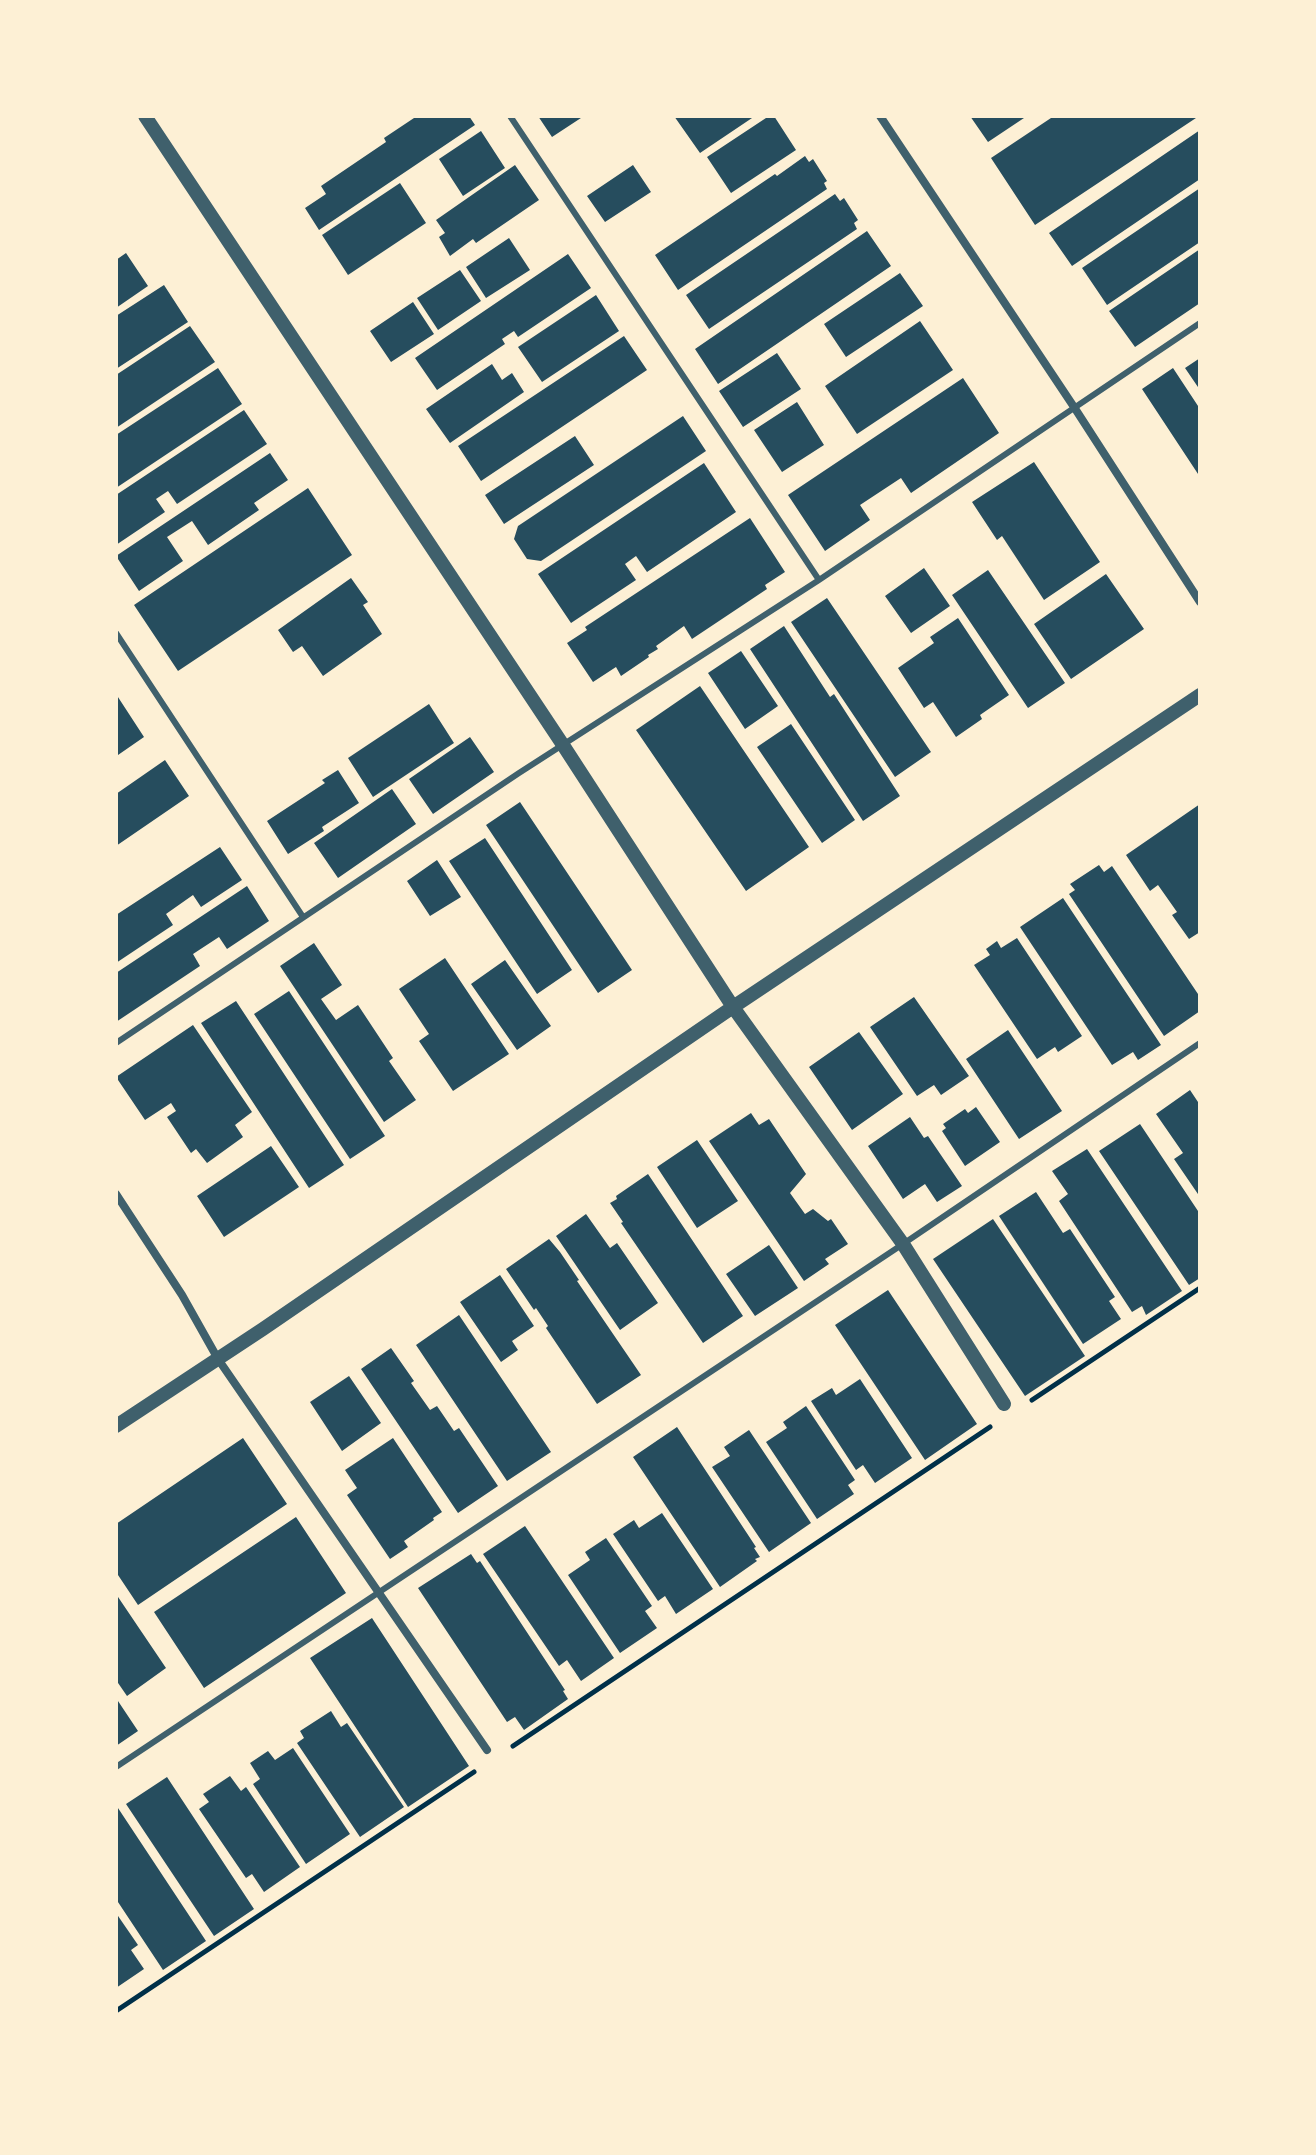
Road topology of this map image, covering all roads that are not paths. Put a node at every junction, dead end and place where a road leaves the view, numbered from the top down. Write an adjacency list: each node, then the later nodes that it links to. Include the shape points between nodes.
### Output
1 (145, 116): 10 (street)
2 (510, 116): 6 (lane)
3 (880, 116): 5 (street)
4 (1200, 323): 5 (lane)
5 (1074, 407): 6 (lane); 7 (street)
6 (819, 580): 10 (lane)
7 (1200, 602)
8 (116, 633): 11 (lane)
9 (1200, 695): 12 (street)
10 (563, 745): 11 (lane); 12 (street)
11 (303, 917): 13 (lane)
12 (733, 1007): 16 (street); 17 (street)
13 (116, 1043)
14 (1200, 1043): 16 (lane)
15 (116, 1194): 17 (street)
16 (903, 1244): 18 (street); 20 (lane)
17 (218, 1359): 19 (street); 20 (street)
18 (1004, 1404)
19 (116, 1426)
20 (379, 1593): 21 (street); 22 (lane)
21 (487, 1750)
22 (116, 1767)

